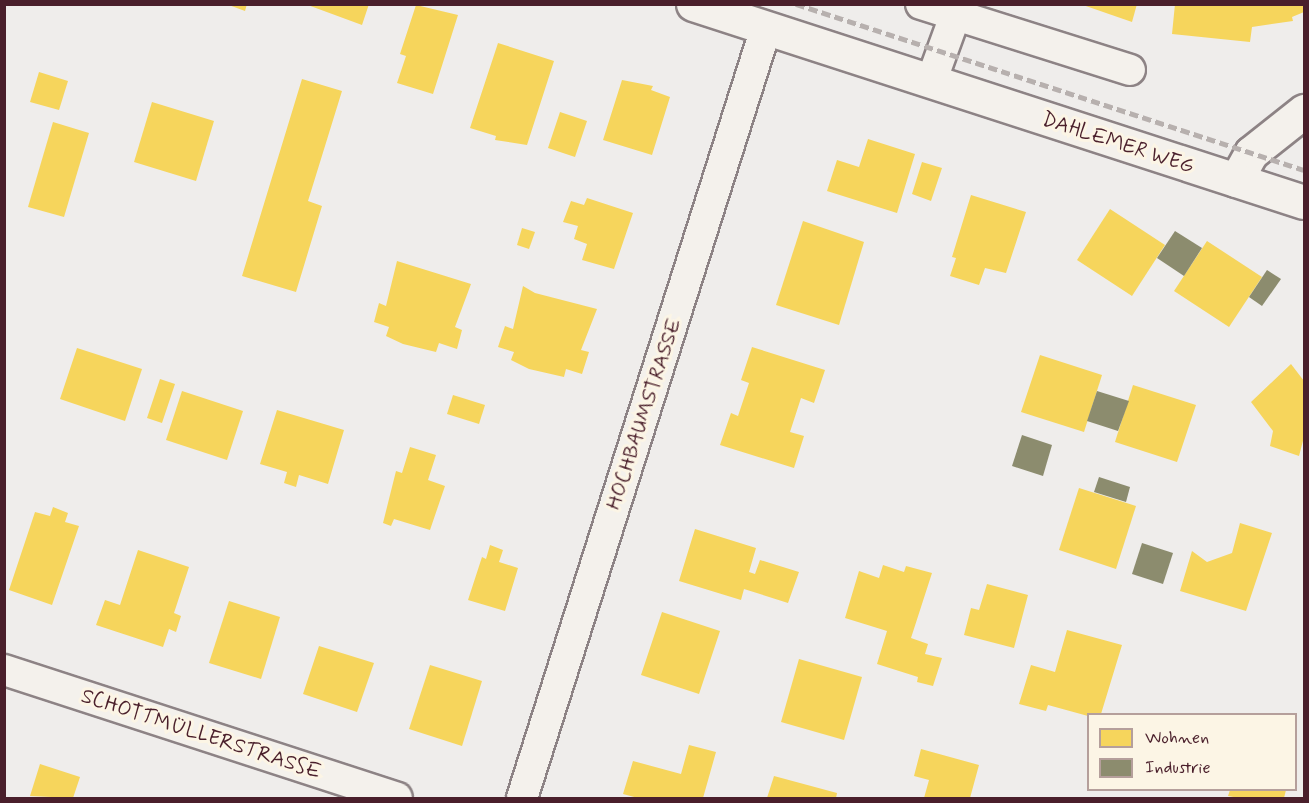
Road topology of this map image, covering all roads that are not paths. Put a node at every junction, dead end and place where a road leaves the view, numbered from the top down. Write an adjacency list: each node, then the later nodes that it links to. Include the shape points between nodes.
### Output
1 (693, 4): 4 (main road, DAHLEMER WEG)
2 (921, 4): 3 (street)
3 (955, 16): 5 (street); 6 (street)
4 (766, 28): 6 (main road, DAHLEMER WEG); 12 (street, HOCHBAUMSTRASSE)
5 (1130, 70)
6 (931, 82): 8 (main road, DAHLEMER WEG)
7 (1305, 111): 8 (main road, via 1251,153)
8 (1236, 180): 9 (main road, DAHLEMER WEG)
9 (1305, 202)
10 (4, 670): 11 (street, SCHOTTMÜLLERSTRASSE)
11 (397, 798)
12 (522, 798)

